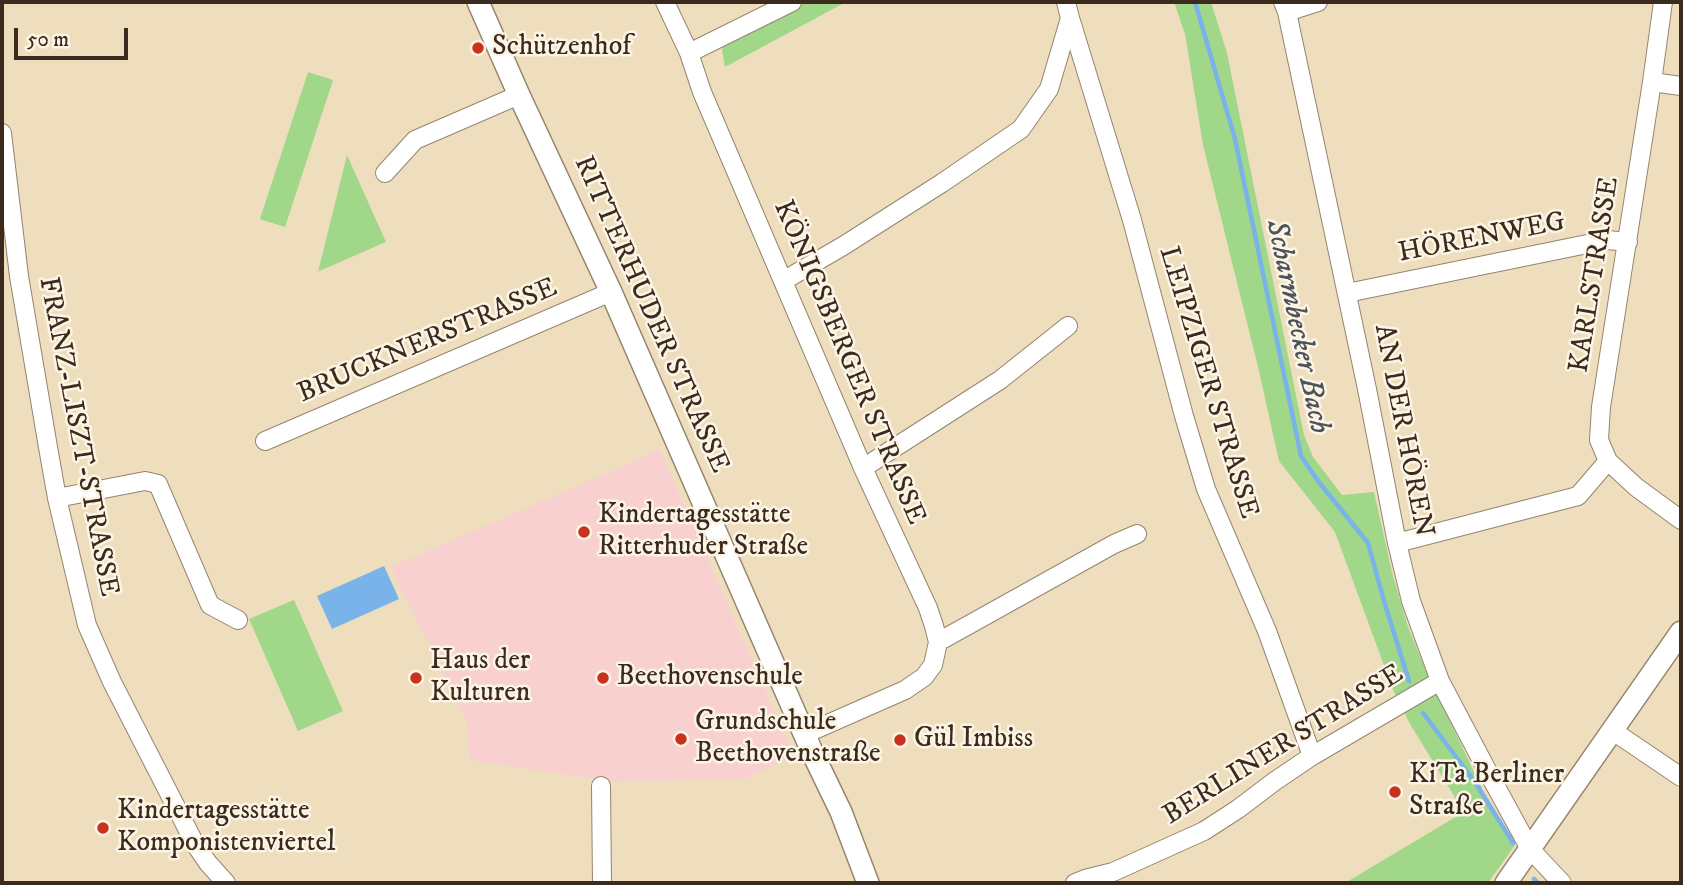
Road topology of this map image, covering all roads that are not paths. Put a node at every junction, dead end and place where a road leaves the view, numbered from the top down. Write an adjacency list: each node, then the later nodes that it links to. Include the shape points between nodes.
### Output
1 (478, 2): 11 (street, RITTERHUDER STRASSE)
2 (665, 2): 8 (street, KÖNIGSBERGER STRASSE)
3 (792, 2): 8 (street)
4 (1318, 2): 6 (street)
5 (1663, 2): 9 (street, KARLSTRASSE)
6 (1285, 7): 18 (street, AN DER HÖREN)
7 (1068, 10): 16 (street, via 1049,89 1021,129); 33 (street, LEIPZIGER STRASSE, via 1206,489 1267,631)
8 (689, 53): 16 (street, KÖNIGSBERGER STRASSE)
9 (1652, 82): 10 (street); 14 (street, KARLSTRASSE)
10 (1681, 86)
11 (519, 95): 13 (street, via 415,141); 17 (street, RITTERHUDER STRASSE)
12 (2, 133): 15 (street, FRANZ-LISZT-STRASSE)
13 (385, 173)
14 (1628, 242): 18 (street, HÖRENWEG, via 1607,240); 21 (street, KARLSTRASSE, via 1601,408 1599,440)
15 (11, 277): 23 (street, FRANZ-LISZT-STRASSE)
16 (783, 281): 22 (street, KÖNIGSBERGER STRASSE)
17 (611, 292): 20 (street, BRUCKNERSTRASSE); 32 (street, RITTERHUDER STRASSE)
18 (1347, 292): 26 (street, AN DER HÖREN)
19 (1068, 326): 22 (street, via 1000,380)
20 (265, 442)
21 (1608, 461): 24 (street); 26 (street, via 1578,496)
22 (863, 468): 29 (street, KÖNIGSBERGER STRASSE, via 928,608)
23 (57, 498): 27 (street, via 145,481 158,484 210,606); 38 (street, FRANZ-LISZT-STRASSE, via 87,625 112,682 202,853)
24 (1681, 520)
25 (1137, 534): 29 (street)
26 (1397, 543): 30 (street, AN DER HÖREN, via 1411,601)
27 (238, 620)
28 (1681, 632): 31 (street)
29 (938, 642): 32 (street, via 933,664 924,677 905,690)
30 (1440, 681): 33 (street, BERLINER STRASSE); 36 (street, AN DER HÖREN)
31 (1613, 731): 34 (street); 36 (street)
32 (805, 734): 40 (street, RITTERHUDER STRASSE)
33 (1312, 756): 37 (street, BERLINER STRASSE, via 1204,831)
34 (1681, 777)
35 (601, 786): 39 (street)
36 (1530, 849): 42 (street); 43 (street, AN DER HÖREN)
37 (1117, 878): 41 (street, BERLINER STRASSE)
38 (226, 883)
39 (602, 883)
40 (868, 883)
41 (1075, 883)
42 (1506, 883)
43 (1562, 883)

